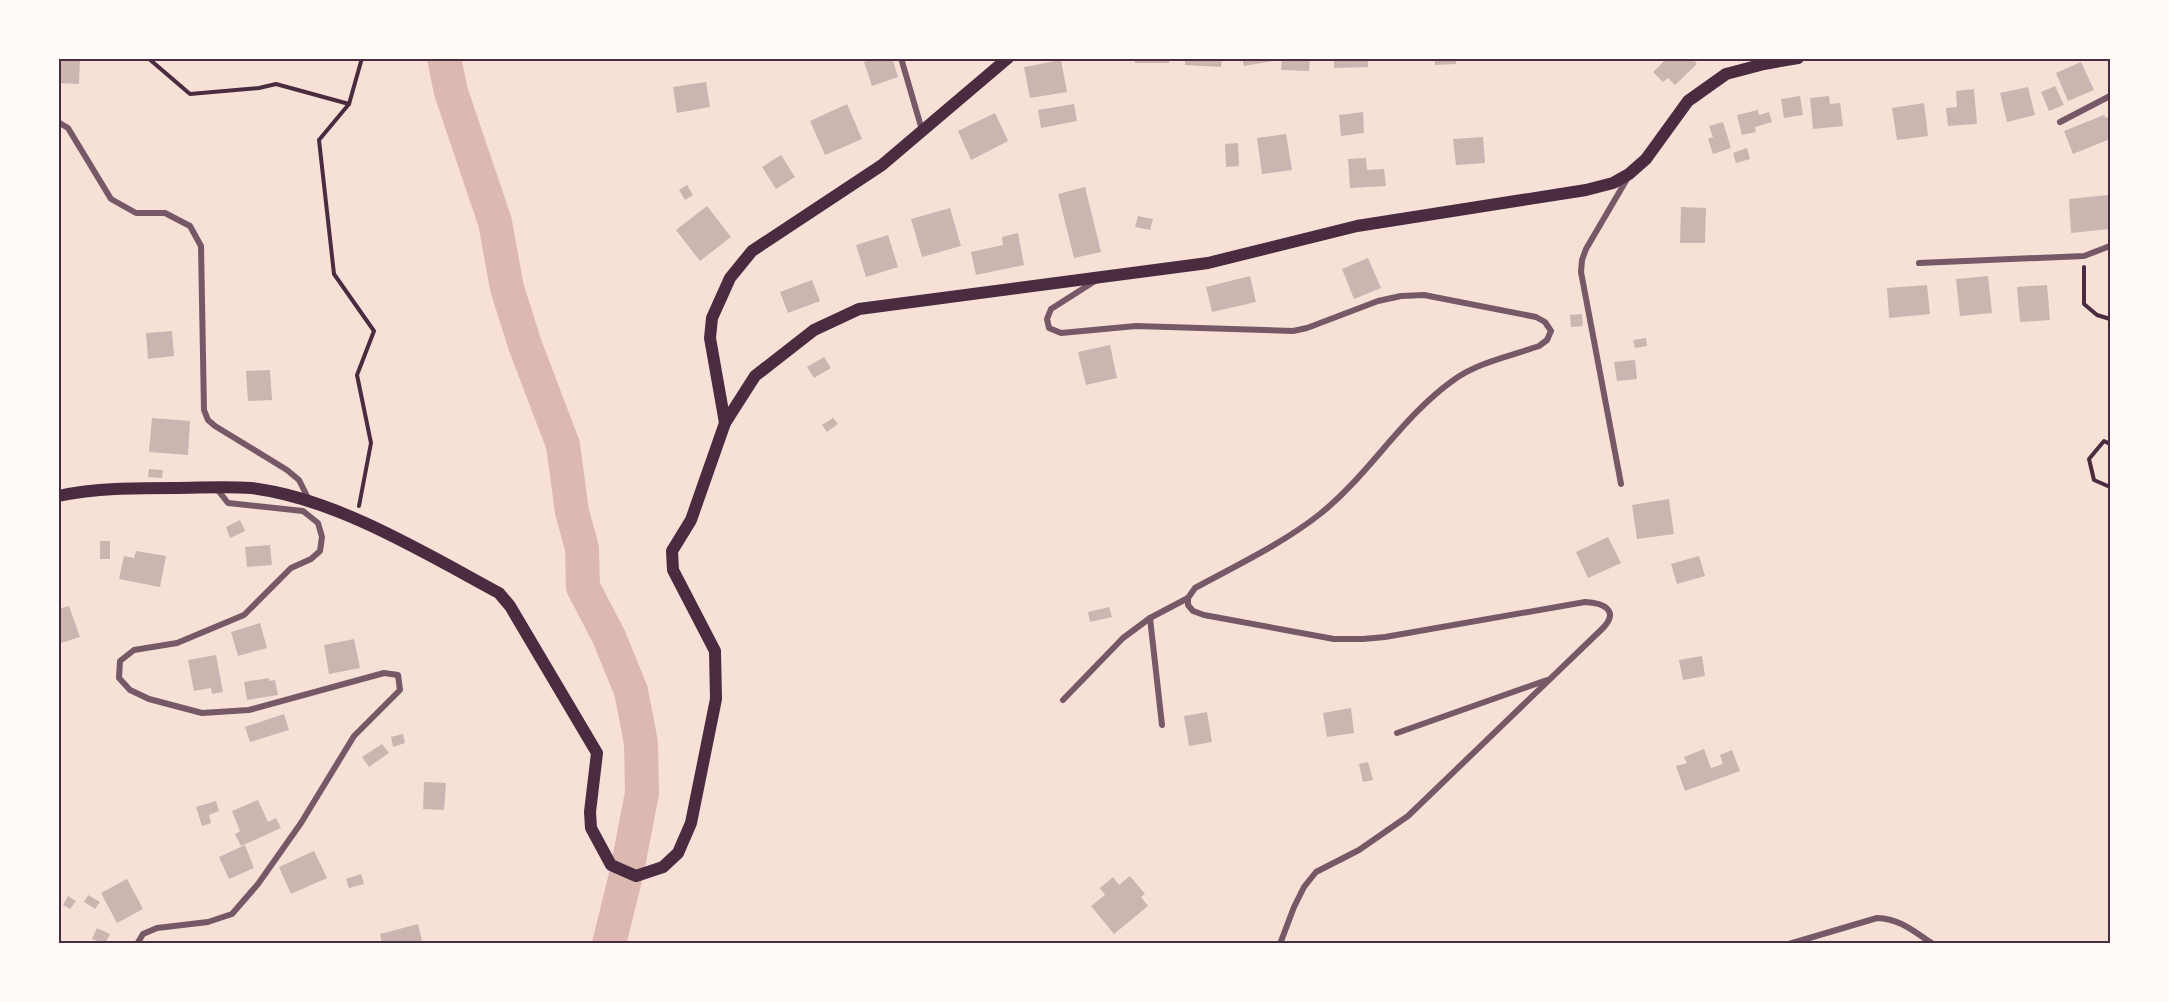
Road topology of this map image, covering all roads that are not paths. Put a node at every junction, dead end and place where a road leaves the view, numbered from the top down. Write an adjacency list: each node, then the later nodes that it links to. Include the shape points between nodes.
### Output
1 (901, 58): 7 (street)
2 (1008, 58): 7 (main road)
3 (1798, 58): 8 (main road, via 1725,74 1688,101 1646,159)
4 (2110, 96): 6 (street)
5 (58, 122): 16 (street, via 68,128 111,200 136,213 165,213 190,226 201,246 204,410 208,420 287,470 299,480)
6 (2060, 122)
7 (922, 131): 12 (main road, via 882,165 752,251 730,278 712,318 710,338)
8 (1629, 174): 11 (main road, via 1614,183 1586,190 1357,226 1208,262); 13 (street, via 1586,249 1581,273)
9 (2110, 246): 10 (street, via 2084,256)
10 (1919, 263)
11 (1103, 276): 12 (main road, via 859,309 814,330 755,376); 17 (street, via 1051,309 1049,328 1061,333 1136,326 1293,331 1378,301 1424,294 1536,317 1551,331 1539,346 1455,379 1432,397 1352,486 1321,513 1195,588)
12 (725, 423): 16 (main road, via 691,520 672,551 673,570 715,651 716,699 691,823 678,852 663,867 636,876 611,865 591,828 597,753 499,593 396,539)
13 (1621, 484)
14 (217, 488): 15 (main road, via 128,488); 16 (main road, via 250,488); 23 (street, via 228,503 303,511 318,523 320,551 291,568 244,615 177,643 134,650 120,661 119,678 130,690 149,699 201,713 249,710 384,673 398,675 400,690 354,736 301,823 232,914 208,922 157,928 143,934)
15 (58, 496)
16 (310, 502)
17 (1188, 598): 18 (street); 19 (street, via 1193,611 1204,615 1344,639 1385,637 1585,602 1609,609 1607,624)
18 (1150, 618): 20 (street, via 1123,638); 21 (street)
19 (1551, 678): 22 (street); 24 (street, via 1407,816 1359,850 1316,872 1299,897)
20 (1063, 700)
21 (1162, 725)
22 (1397, 733)
23 (137, 944)
24 (1280, 944)
25 (1788, 944): 26 (street, via 1877,918 1906,925)
26 (1933, 944)

